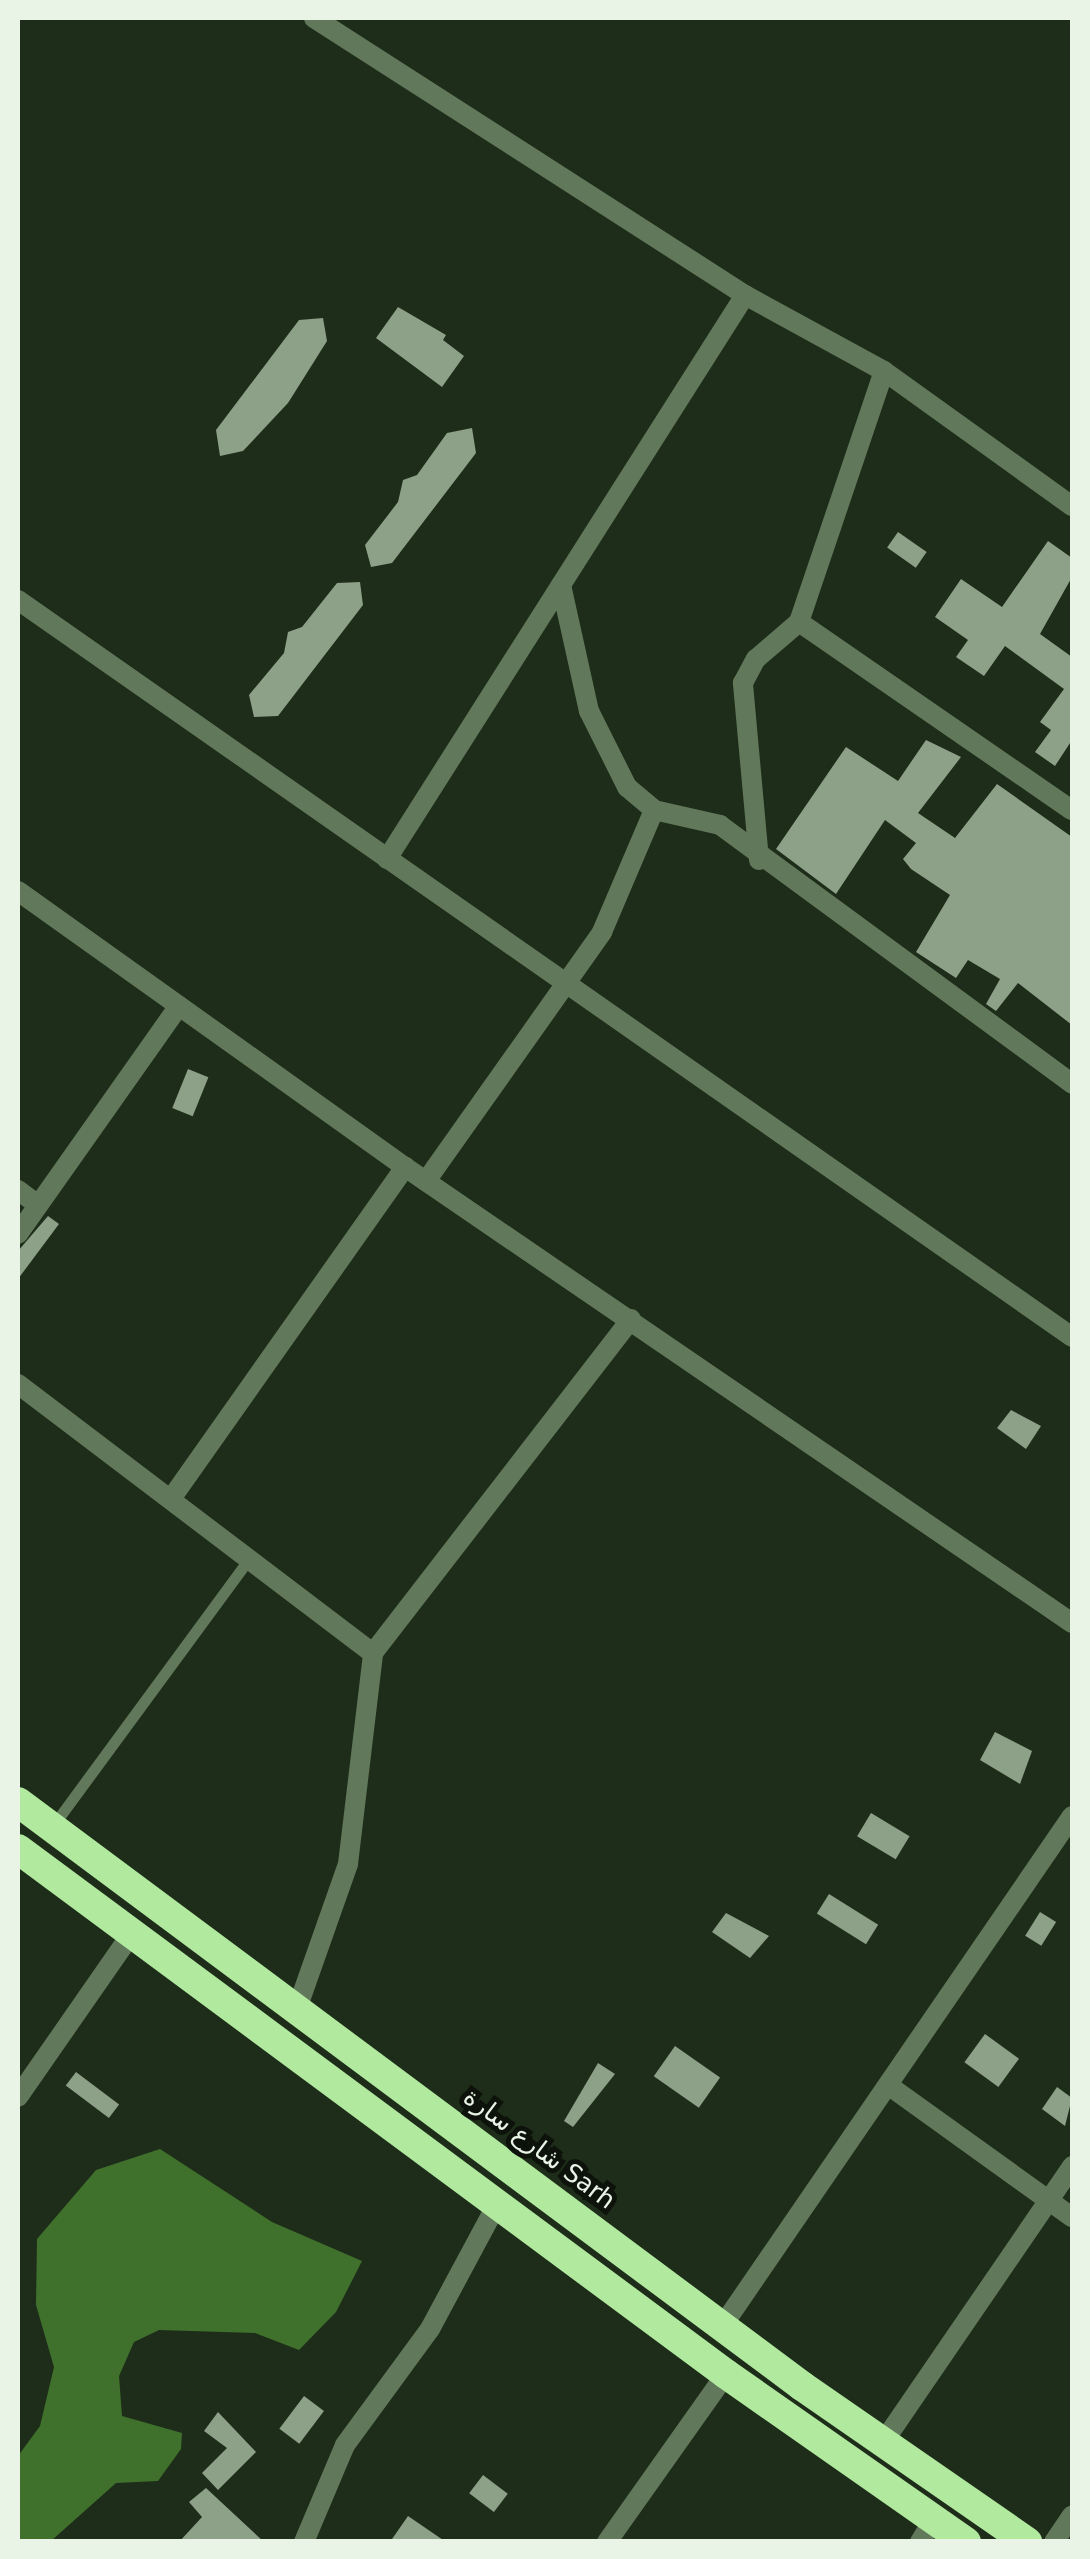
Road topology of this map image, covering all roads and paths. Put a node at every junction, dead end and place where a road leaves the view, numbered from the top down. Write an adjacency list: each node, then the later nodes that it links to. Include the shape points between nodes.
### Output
1 (314, 18): 2 (street)
2 (745, 295): 3 (street); 5 (street)
3 (884, 370): 4 (street); 7 (street)
4 (1072, 506)
5 (561, 585): 8 (street, via 604,754); 10 (street)
6 (18, 600): 10 (street)
7 (799, 622): 9 (street); 11 (street, via 756,659 743,683)
8 (654, 810): 11 (street, via 720,825); 13 (street, via 619,900)
9 (1072, 810)
10 (387, 860): 13 (street)
11 (759, 860): 15 (street)
12 (18, 891): 14 (street)
13 (564, 984): 17 (street); 22 (street)
14 (179, 1006): 16 (street); 19 (street)
15 (1072, 1084)
16 (405, 1167): 17 (street); 24 (street)
17 (426, 1181): 21 (street)
18 (18, 1190): 19 (street)
19 (38, 1205): 20 (street)
20 (18, 1234)
21 (631, 1319): 26 (street); 27 (street)
22 (1072, 1337)
23 (18, 1384): 24 (street)
24 (173, 1496): 25 (street)
25 (250, 1556): 27 (street); 30 (lane)
26 (1072, 1623)
27 (373, 1653): 33 (street, via 348,1864)
28 (18, 1802): 30 (highway, شارع سارة Sarh)
29 (1072, 1816): 34 (street)
30 (52, 1827): 33 (highway, شارع سارة Sarh)
31 (18, 1849): 32 (highway)
32 (132, 1933): 35 (street); 38 (highway)
33 (298, 2006): 40 (highway, شارع سارة Sarh)
34 (888, 2084): 37 (street); 40 (street)
35 (18, 2097)
36 (1072, 2166): 37 (street)
37 (1047, 2200): 39 (street); 42 (street)
38 (497, 2204): 41 (highway); 45 (street, via 430,2330 344,2444)
39 (1072, 2217)
40 (723, 2325): 42 (highway, شارع سارة Sarh)
41 (726, 2374): 44 (highway); 46 (street)
42 (882, 2444): 48 (highway, شارع سارة Sarh)
43 (1072, 2516): 49 (street)
44 (927, 2531): 47 (highway)
45 (304, 2542)
46 (606, 2542)
47 (966, 2542)
48 (1027, 2542)
49 (1054, 2542)

